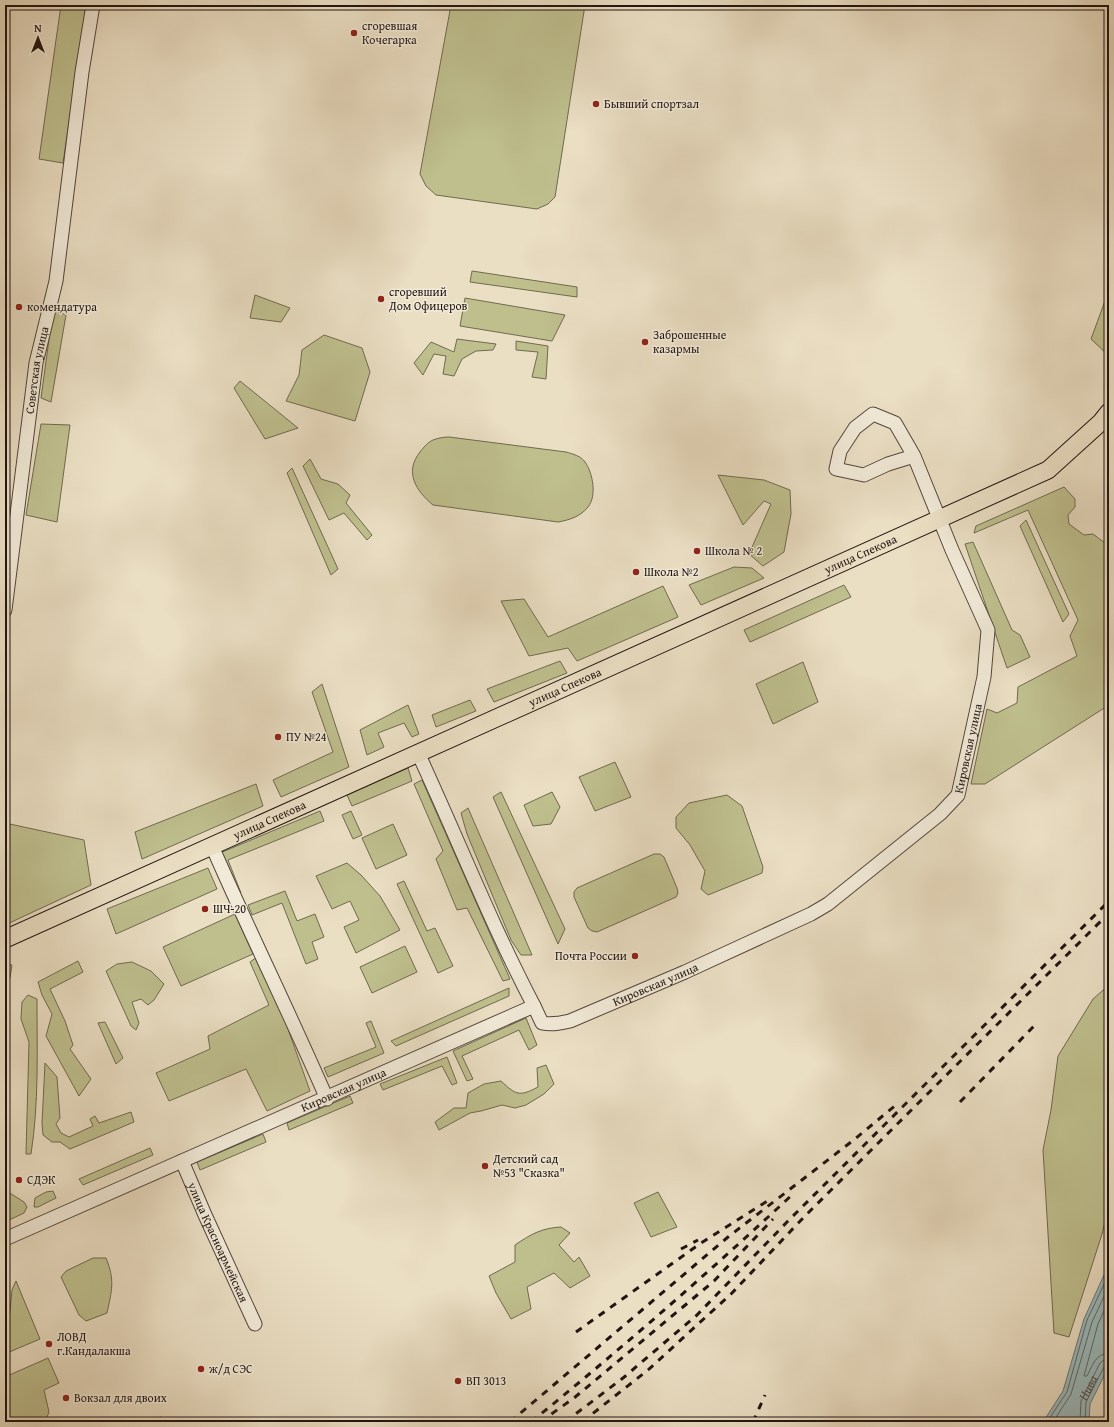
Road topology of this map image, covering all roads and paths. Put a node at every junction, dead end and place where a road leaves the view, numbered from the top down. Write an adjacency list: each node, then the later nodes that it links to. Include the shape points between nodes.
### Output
1 (93, 5): 5 (street, Советская улица, via 56,281 36,363)
2 (1109, 412): 4 (main road, улица Спекова, via 1048,470)
3 (914, 456): 3 (street, Кировская улица, via 864,475 836,470 840,451 855,428 873,414 895,423); 4 (street, Кировская улица)
4 (939, 519): 6 (main road, улица Спекова); 9 (street, Кировская улица, via 988,630 984,677 958,795 940,814 844,892 811,914 570,1021 549,1025 542,1023)
5 (5, 610)
6 (418, 754): 7 (main road, улица Спекова); 9 (street, via 489,914)
7 (212, 846): 8 (main road, улица Спекова); 10 (street)
8 (5, 939)
9 (534, 1006): 10 (street, Кировская улица)
10 (327, 1099): 11 (street, Кировская улица)
11 (182, 1161): 12 (street, Кировская улица); 13 (street, улица Красноармейская)
12 (5, 1239)
13 (255, 1324)

